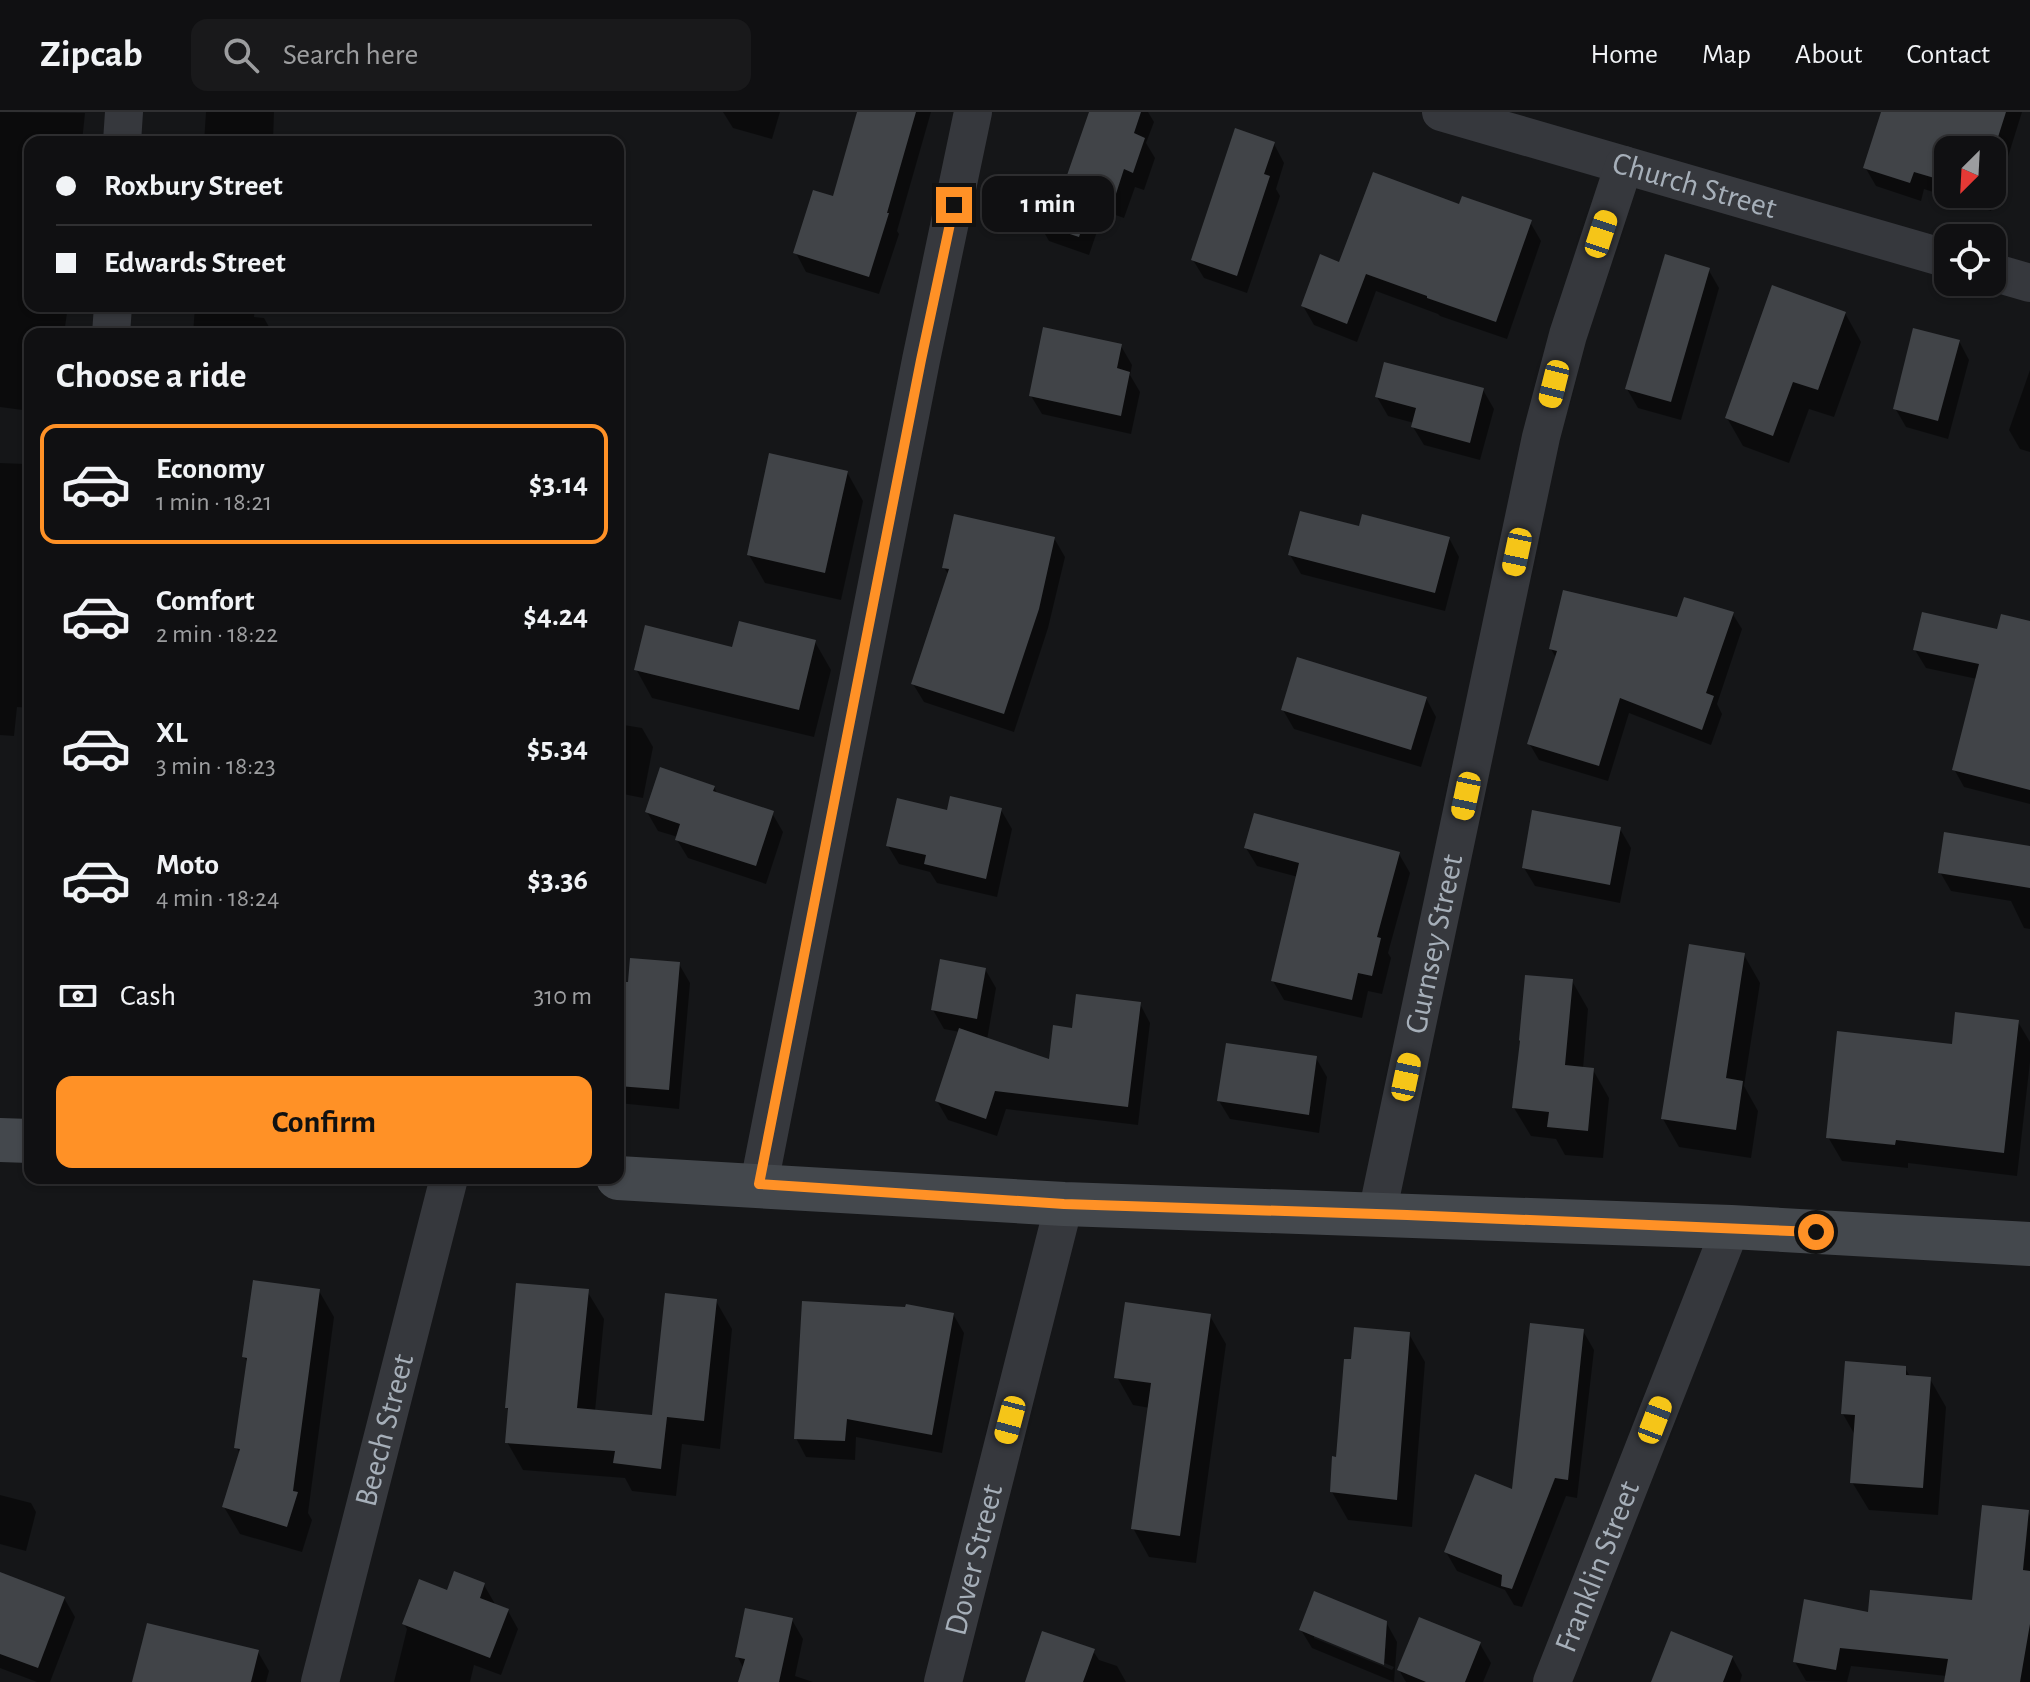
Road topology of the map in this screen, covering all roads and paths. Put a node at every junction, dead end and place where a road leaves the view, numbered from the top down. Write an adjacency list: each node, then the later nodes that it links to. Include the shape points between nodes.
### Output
1 (124, 112): 4 (street)
2 (973, 112): 13 (street)
3 (1441, 112): 5 (street, Church Street)
4 (122, 136)
5 (1624, 165): 6 (street, Church Street); 15 (street, Gurnsey Street, via 1541,437)
6 (1934, 255)
7 (2006, 276): 8 (street)
8 (2030, 283)
9 (0, 1140): 10 (street)
10 (24, 1141)
11 (624, 1178): 13 (street)
12 (447, 1184): 18 (street, Beech Street)
13 (759, 1184): 14 (street)
14 (1064, 1204): 15 (street); 19 (street, Dover Street)
15 (1377, 1214): 16 (street)
16 (1731, 1227): 17 (street); 20 (street, Franklin Street)
17 (2030, 1244)
18 (320, 1682)
19 (943, 1682)
20 (1552, 1682)

